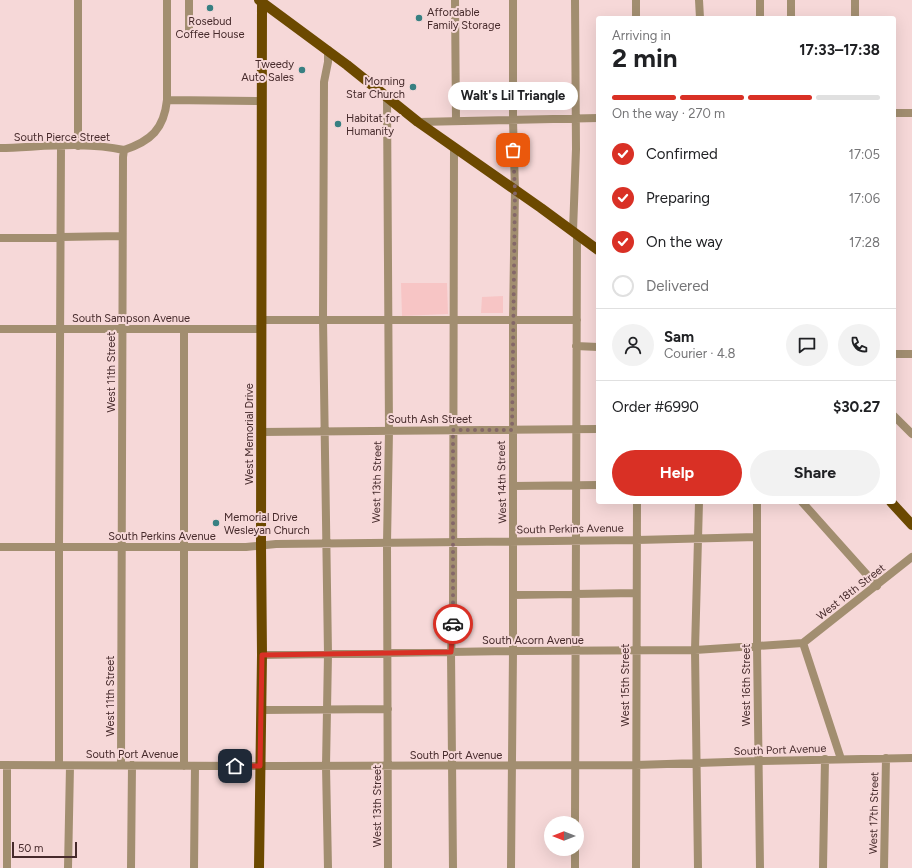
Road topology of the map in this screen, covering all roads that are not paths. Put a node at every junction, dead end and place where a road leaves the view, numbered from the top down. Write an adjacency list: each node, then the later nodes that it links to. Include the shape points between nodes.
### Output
1 (78, 0): 31 (street)
2 (167, 0): 21 (street)
3 (189, 0): 18 (street)
4 (455, 0): 27 (street)
5 (513, 0): 28 (street, West 14th Street)
6 (575, 0): 25 (street)
7 (636, 0): 13 (street)
8 (699, 0): 14 (street)
9 (760, 0): 15 (street)
10 (791, 0): 16 (street)
11 (855, 0): 17 (street)
12 (261, 1): 19 (main road); 22 (main road, West Memorial Drive)
13 (636, 16)
14 (700, 16)
15 (760, 16)
16 (791, 16)
17 (855, 16)
18 (189, 30)
19 (328, 50): 20 (main road); 41 (street, via 324,82)
20 (387, 97): 29 (main road); 42 (street, West 13th Street)
21 (167, 100): 22 (street); 34 (street, via 166,113 156,132 146,141)
22 (262, 101): 46 (main road, West Memorial Drive)
23 (896, 113): 24 (street)
24 (912, 113)
25 (575, 118): 26 (street); 28 (street); 36 (street)
26 (596, 118)
27 (456, 121): 28 (street); 29 (street)
28 (513, 121): 35 (street, West 14th Street)
29 (418, 122): 33 (main road)
30 (62, 146): 31 (street, South Pierce Street); 32 (street, South Pierce Street); 39 (street)
31 (78, 146): 34 (street, South Pierce Street)
32 (0, 148)
33 (454, 148): 35 (main road); 43 (street)
34 (124, 150): 37 (street, West 11th Street)
35 (515, 190): 36 (main road); 44 (street, West 14th Street)
36 (575, 233): 40 (main road); 45 (street)
37 (122, 236): 39 (street); 49 (street, West 11th Street)
38 (0, 238): 39 (street)
39 (61, 238): 48 (street)
40 (596, 249)
41 (323, 320): 42 (street, South Sampson Avenue); 46 (street, South Sampson Avenue); 62 (street)
42 (388, 320): 43 (street, South Sampson Avenue); 58 (street, West 13th Street)
43 (454, 320): 44 (street, South Sampson Avenue); 59 (street)
44 (513, 320): 45 (street, South Sampson Avenue); 60 (street, West 14th Street)
45 (577, 320): 51 (street)
46 (262, 325): 50 (street, South Sampson Avenue); 61 (main road, West Memorial Drive)
47 (0, 329): 48 (street, South Sampson Avenue)
48 (61, 329): 49 (street, South Sampson Avenue); 85 (street)
49 (122, 329): 50 (street, South Sampson Avenue); 86 (street, West 11th Street)
50 (184, 329): 87 (street)
51 (576, 346): 52 (street); 56 (street)
52 (596, 347)
53 (896, 354): 54 (street)
54 (912, 354)
55 (896, 418): 63 (street)
56 (576, 429): 57 (street, South Ash Street); 60 (street, South Ash Street); 65 (street)
57 (596, 429)
58 (389, 430): 59 (street, South Ash Street); 62 (street, South Ash Street); 82 (street, West 13th Street)
59 (453, 430): 60 (street, South Ash Street); 80 (street)
60 (512, 430): 64 (street, West 14th Street)
61 (261, 432): 62 (street, South Ash Street); 83 (main road, West Memorial Drive)
62 (325, 432): 81 (street)
63 (912, 434)
64 (513, 486): 65 (street); 79 (street, West 14th Street)
65 (575, 486): 66 (street); 77 (street)
66 (596, 486)
67 (637, 504): 78 (street, West 15th Street)
68 (699, 504): 73 (street)
69 (704, 504): 73 (street)
70 (758, 504): 75 (street, West 16th Street)
71 (804, 504): 89 (street)
72 (893, 504): 74 (main road)
73 (699, 511): 76 (street)
74 (912, 525)
75 (757, 537): 76 (street, South Perkins Avenue); 94 (street, West 16th Street)
76 (699, 538): 78 (street, South Perkins Avenue); 96 (street)
77 (575, 540): 78 (street, South Perkins Avenue); 79 (street, South Perkins Avenue); 91 (street)
78 (637, 540): 90 (street, West 15th Street)
79 (514, 541): 80 (street, South Perkins Avenue); 92 (street, West 14th Street)
80 (452, 542): 82 (street, South Perkins Avenue); 99 (street)
81 (327, 543): 82 (street, South Perkins Avenue); 83 (street, South Perkins Avenue); 100 (street)
82 (387, 543): 101 (street, West 13th Street)
83 (261, 545): 87 (street, South Perkins Avenue); 102 (main road, West Memorial Drive)
84 (0, 547): 85 (street, South Perkins Avenue)
85 (59, 547): 86 (street, South Perkins Avenue); 114 (street)
86 (122, 547): 87 (street, South Perkins Avenue); 115 (street, West 11th Street)
87 (184, 547): 120 (street)
88 (912, 557): 89 (street, West 18th Street)
89 (877, 586): 93 (street, West 18th Street)
90 (636, 593): 91 (street); 95 (street, West 15th Street)
91 (575, 594): 92 (street); 98 (street)
92 (513, 595): 97 (street, West 14th Street)
93 (803, 643): 94 (street, South Acorn Avenue); 109 (street)
94 (757, 647): 96 (street, South Acorn Avenue); 110 (street, West 16th Street)
95 (636, 650): 96 (street, South Acorn Avenue); 98 (street, South Acorn Avenue); 118 (street, West 15th Street)
96 (695, 650): 112 (street)
97 (513, 651): 98 (street, South Acorn Avenue); 99 (street, South Acorn Avenue); 125 (street, West 14th Street)
98 (576, 651): 111 (street)
99 (451, 652): 101 (street, South Acorn Avenue); 117 (street)
100 (328, 654): 101 (street, South Acorn Avenue); 102 (street, South Acorn Avenue); 105 (street)
101 (387, 654): 103 (street, West 13th Street)
102 (262, 655): 104 (main road, West Memorial Drive)
103 (388, 709): 105 (street); 124 (street, West 13th Street)
104 (261, 710): 105 (street); 122 (main road, West Memorial Drive)
105 (327, 710): 123 (street)
106 (886, 758): 107 (street, South Port Avenue); 109 (street, South Port Avenue); 142 (street, West 17th Street)
107 (912, 758)
108 (825, 759): 109 (street, South Port Avenue); 110 (street, South Port Avenue); 141 (street)
109 (842, 759)
110 (759, 760): 112 (street, South Port Avenue); 140 (street, West 16th Street)
111 (574, 764): 118 (street, South Port Avenue); 125 (street, South Port Avenue); 126 (street)
112 (696, 764): 118 (street, South Port Avenue); 139 (street)
113 (4, 765): 114 (street, South Port Avenue); 128 (street)
114 (59, 765): 119 (street, South Port Avenue)
115 (121, 765): 116 (street, South Port Avenue); 119 (street, South Port Avenue)
116 (132, 765): 120 (street, South Port Avenue); 130 (street)
117 (453, 765): 124 (street, South Port Avenue); 125 (street, South Port Avenue); 135 (street)
118 (636, 765): 138 (street, West 15th Street)
119 (70, 766): 129 (street)
120 (184, 766): 121 (street, South Port Avenue)
121 (195, 766): 122 (street, South Port Avenue); 131 (street)
122 (260, 766): 123 (street, South Port Avenue); 132 (main road, West Memorial Drive)
123 (326, 766): 124 (street, South Port Avenue); 133 (street)
124 (387, 766): 134 (street, West 13th Street)
125 (512, 766): 136 (street, West 14th Street)
126 (575, 816)
127 (575, 856): 137 (street)
128 (7, 868)
129 (68, 868)
130 (130, 868)
131 (194, 868)
132 (259, 868)
133 (328, 868)
134 (388, 868)
135 (453, 868)
136 (511, 868)
137 (575, 868)
138 (636, 868)
139 (698, 868)
140 (760, 868)
141 (823, 868)
142 (884, 868)

